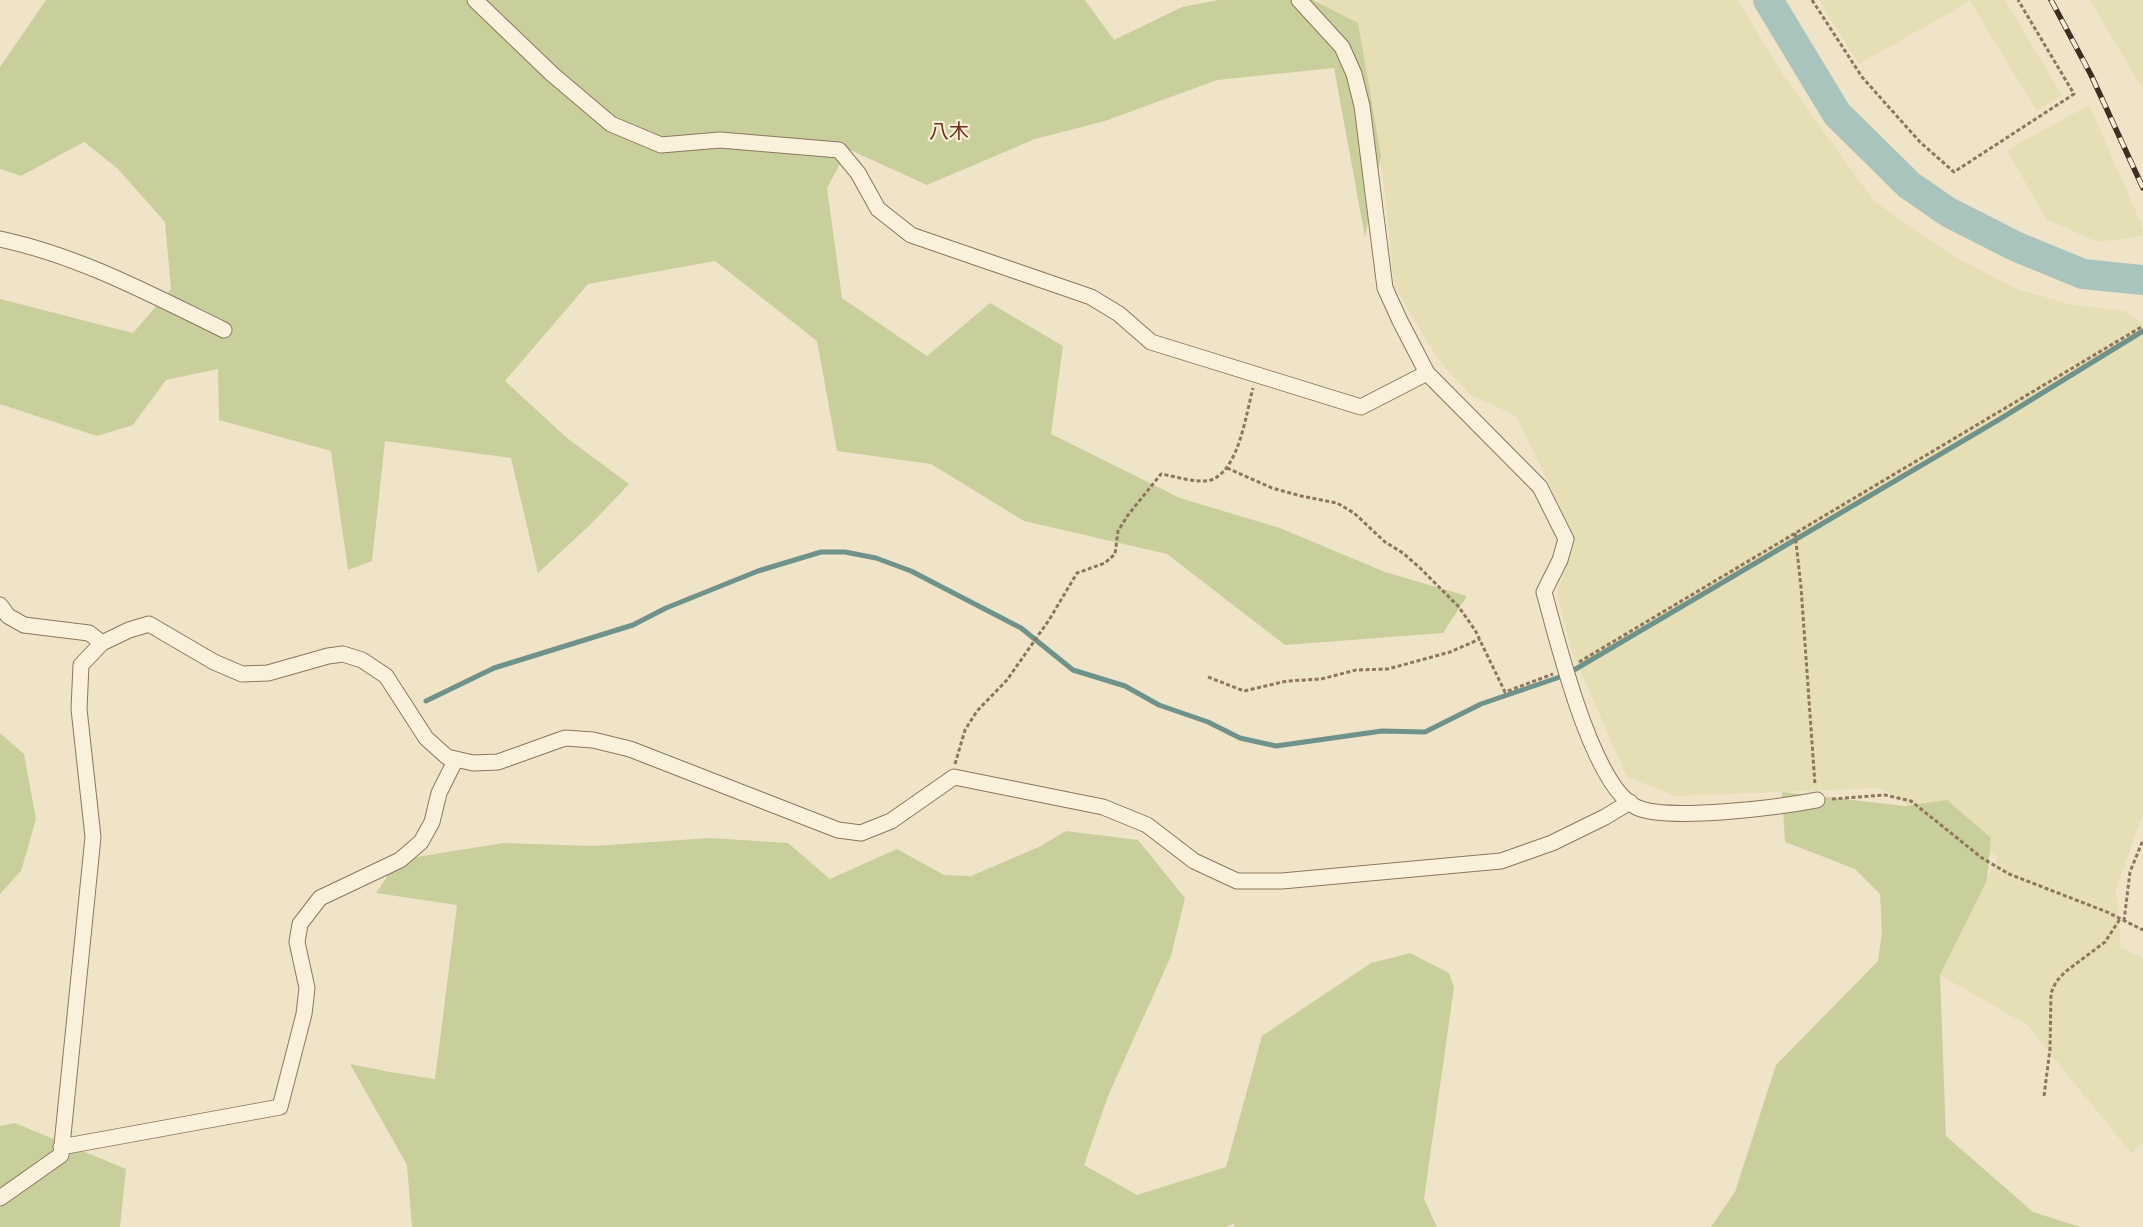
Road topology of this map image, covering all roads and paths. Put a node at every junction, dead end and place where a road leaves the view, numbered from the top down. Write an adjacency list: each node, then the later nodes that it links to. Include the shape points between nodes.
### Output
1 (475, 0): 9 (street, via 552,74 611,124 661,145 720,140 839,150 858,173 878,209 911,235 1091,297 1119,314 1151,342)
2 (1299, 0): 8 (street, via 1342,47 1354,74 1364,124 1385,288)
3 (1812, 0): 4 (path, via 1862,77 1920,142 1954,172 2074,94)
4 (2018, 0)
5 (0, 239): 7 (street, via 29,245 111,274)
6 (2143, 326): 11 (path)
7 (224, 330)
8 (1427, 373): 9 (street, via 1361,407); 15 (street, via 1540,486 1566,539 1560,560 1544,592)
9 (1256, 374): 10 (path, via 1236,452)
10 (1228, 468): 13 (path, via 1272,488 1337,503 1354,513 1420,568 1458,606); 18 (path, via 1211,480 1162,474 1118,531 1115,554 1106,563 1077,574 1007,680 977,711 956,754)
11 (1795, 533): 15 (path); 19 (path)
12 (0, 605): 14 (street, via 8,616 24,625 89,633)
13 (1480, 639): 15 (path, via 1505,692); 16 (path, via 1450,652 1388,669 1356,670 1321,679 1287,681 1244,690)
14 (102, 643): 17 (street, via 149,624 214,662 242,674 268,672 344,654 362,660 386,676 426,738 447,757); 25 (street, via 81,665 79,709 93,837)
15 (1565, 670): 20 (street, via 1598,758 1619,793)
16 (1208, 677)
17 (456, 759): 18 (street, via 473,763 498,762 565,738 593,740 630,749 838,830 861,832 891,821); 25 (street, via 439,793 432,822 420,842 400,860 320,898 300,924 297,942 307,988 304,1014 280,1107)
18 (954, 777): 20 (street, via 1103,807 1147,825 1194,861 1237,881 1282,881 1501,861 1552,843)
19 (1816, 800): 20 (street, via 1783,807 1669,814 1636,807); 22 (path, via 1885,795 1910,801 1982,858 2009,874)
20 (1630, 802)
21 (2143, 840): 22 (path, via 2130,872)
22 (2122, 920): 23 (path); 24 (path, via 2105,942 2065,972 2051,993 2050,1049)
23 (2143, 930)
24 (2044, 1096)
25 (61, 1147): 26 (street, via 61,1155)
26 (0, 1198)

